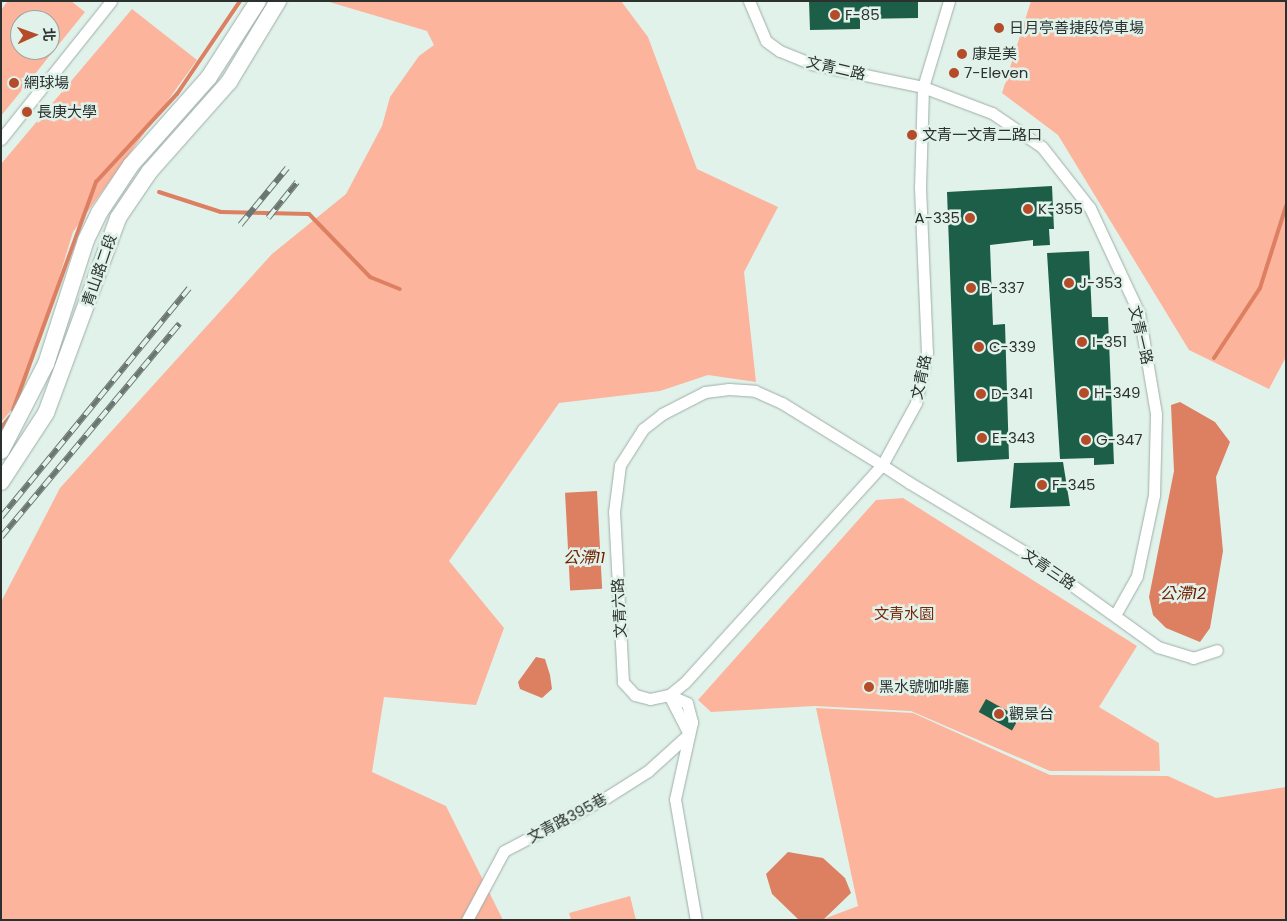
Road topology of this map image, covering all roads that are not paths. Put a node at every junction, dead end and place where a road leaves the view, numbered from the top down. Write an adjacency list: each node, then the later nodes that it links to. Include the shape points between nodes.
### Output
1 (111, 1): 7 (street)
2 (258, 1): 8 (street, 青山路二段, via 209,77 131,166 99,213 46,364)
3 (278, 1): 10 (street, 青山路二段, via 229,82 150,171 118,218 46,413)
4 (749, 1): 6 (street, 文青二路, via 766,41 780,51 812,64)
5 (949, 1): 6 (street, 文青路)
6 (923, 87): 9 (street, 文青路, via 920,187 927,352 916,403); 11 (street, 文青一路, via 992,113 1042,147 1090,208 1139,313 1156,414 1154,495 1137,576)
7 (1, 139)
8 (1, 451)
9 (882, 464): 11 (street, 文青三路, via 1030,555); 13 (street, 文青路); 13 (street, 文青六路, via 755,391 705,392 683,400 643,429 620,466 615,489 623,682 635,695 650,699)
10 (1, 482)
11 (1114, 615): 12 (street, 文青三路, via 1158,647 1182,656 1194,658)
12 (1217, 650)
13 (668, 695): 14 (street, via 687,703 692,722)
14 (689, 734): 15 (street, 文青路395巷, via 648,771 607,797 504,851); 16 (street, via 675,799)
15 (467, 920)
16 (696, 920)

